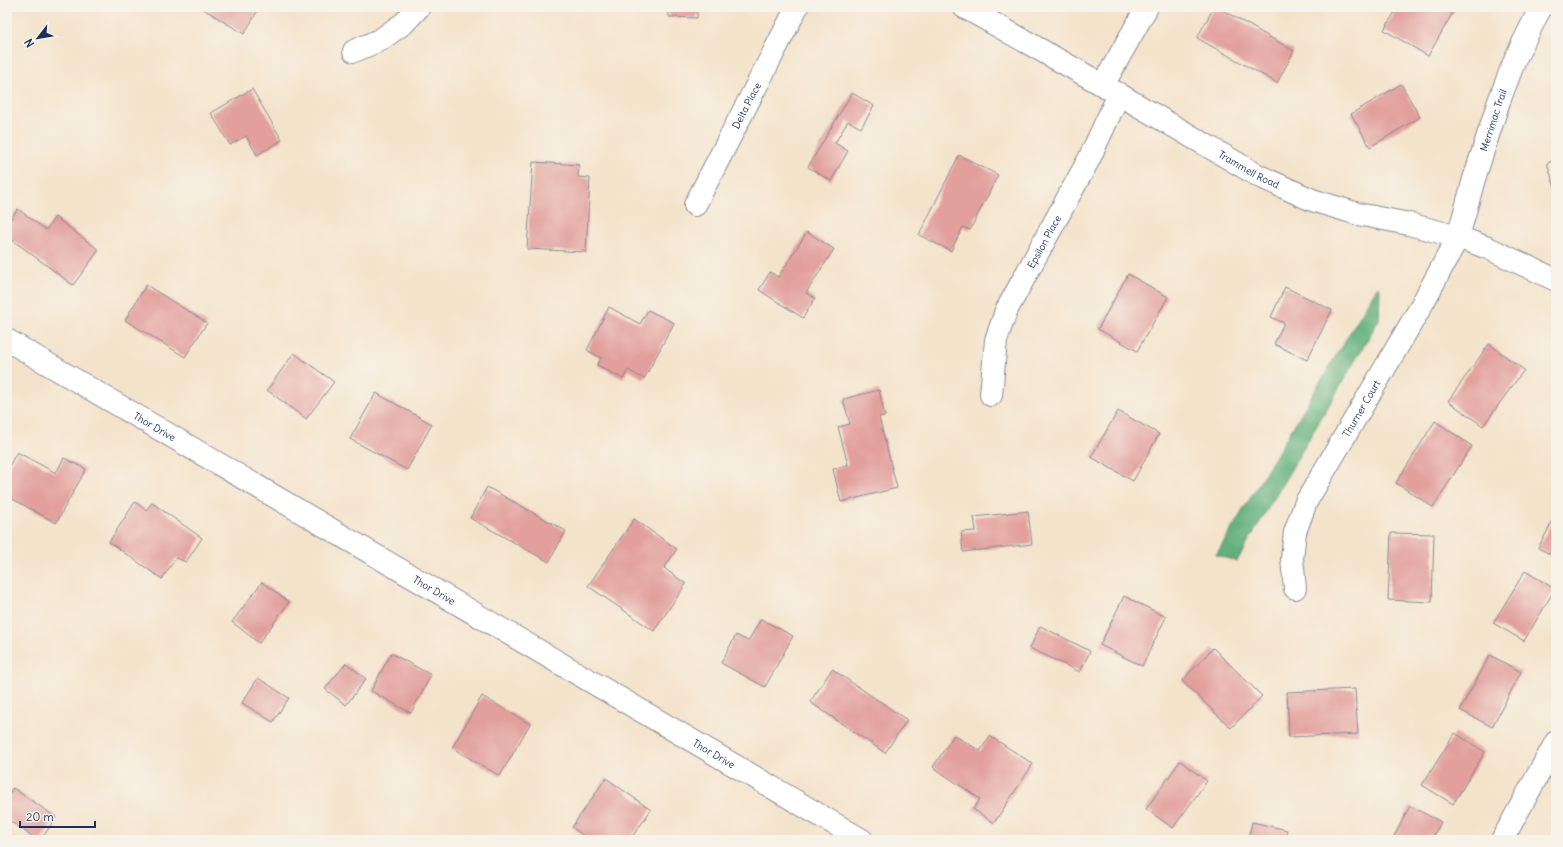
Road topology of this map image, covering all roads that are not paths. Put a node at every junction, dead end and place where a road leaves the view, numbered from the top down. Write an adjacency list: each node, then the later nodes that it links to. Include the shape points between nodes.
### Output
1 (419, 7): 6 (street, via 404,23 380,40)
2 (797, 7): 8 (street, Delta Place)
3 (964, 7): 7 (street, Trammell Road)
4 (1147, 7): 7 (street, Epsilon Place)
5 (1541, 7): 9 (street, Merrimac Trail, via 1516,57 1499,101)
6 (354, 51)
7 (1111, 90): 9 (street, Trammell Road, via 1259,176 1312,200 1358,214); 12 (street, Epsilon Place, via 1089,158 1006,311 996,340)
8 (695, 205)
9 (1458, 237): 10 (street, Trammell Road, via 1491,249); 13 (street, Thurner Court, via 1419,310 1306,502 1295,532 1292,559)
10 (1556, 280)
11 (7, 340): 15 (street, Thor Drive)
12 (991, 395)
13 (1295, 588)
14 (1556, 742): 16 (street)
15 (862, 840)
16 (1502, 840)

